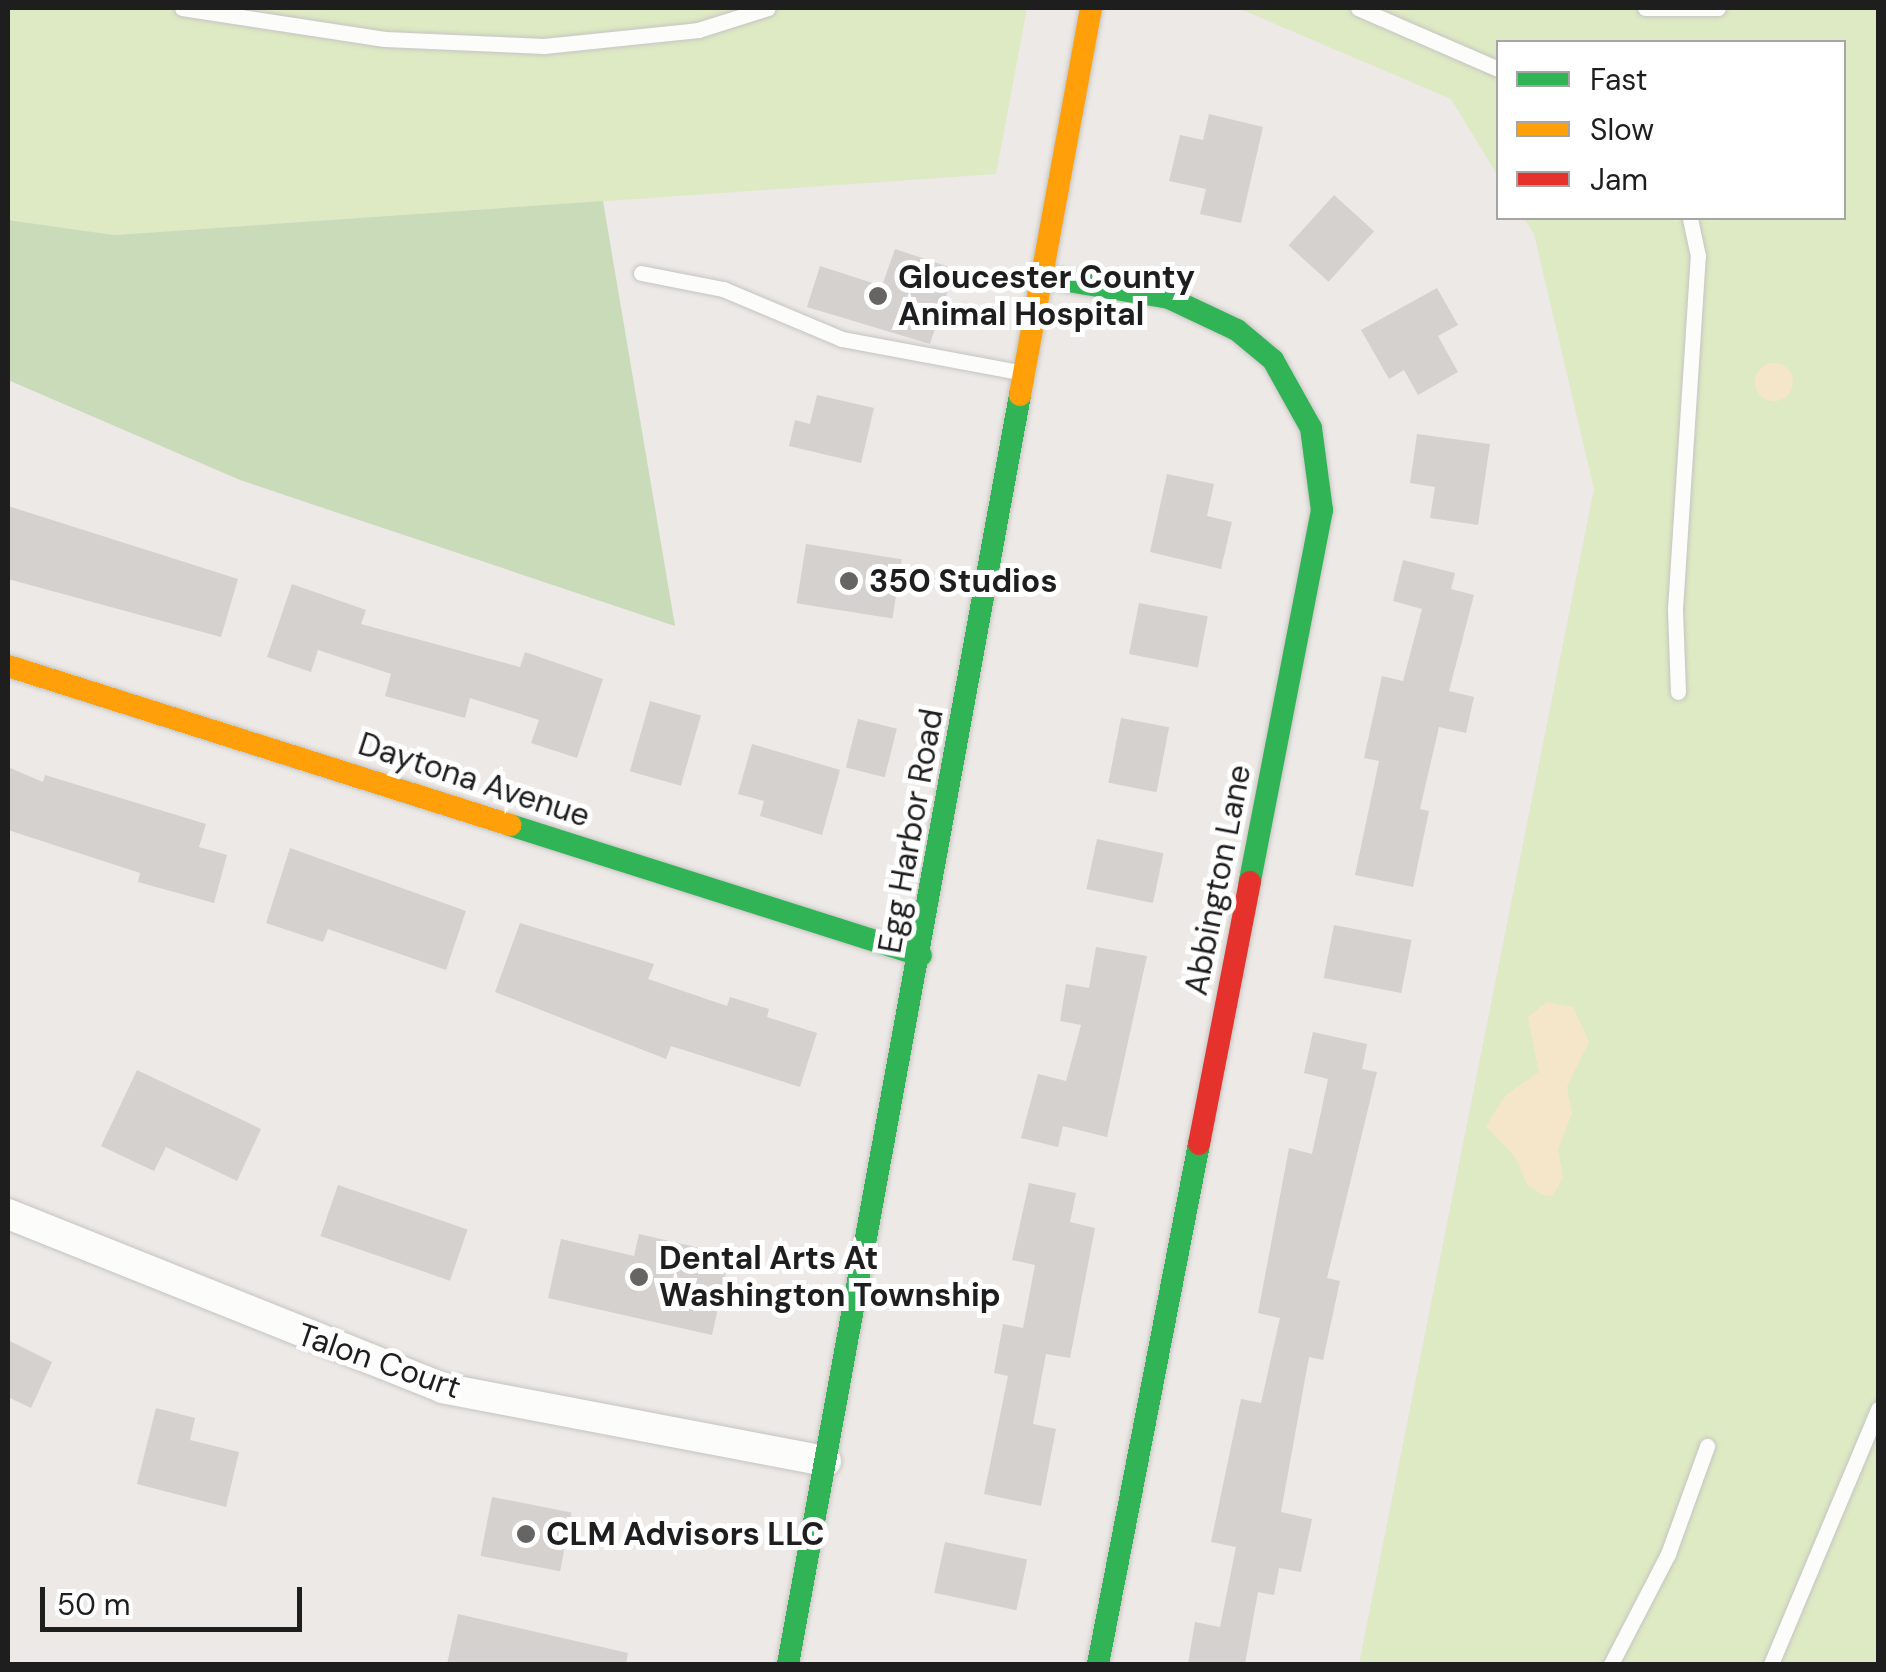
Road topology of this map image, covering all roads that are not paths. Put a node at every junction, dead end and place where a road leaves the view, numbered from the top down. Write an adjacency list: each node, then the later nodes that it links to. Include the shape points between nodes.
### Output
1 (182, 8): 2 (lane, via 385,38 544,46 698,30)
2 (768, 8)
3 (1091, 8): 10 (street, Egg Harbor Road)
4 (1358, 8): 7 (lane)
5 (1645, 8): 6 (lane)
6 (1718, 8)
7 (1496, 68)
8 (1690, 220): 13 (lane, via 1698,256 1675,609)
9 (640, 272): 11 (lane, via 723,290 860,344)
10 (1044, 277): 11 (street, Egg Harbor Road); 20 (street, Abbington Lane, via 1169,298 1237,330 1273,360 1311,428 1322,510)
11 (1027, 374): 14 (street, Egg Harbor Road)
12 (8, 666): 14 (street, Daytona Avenue)
13 (1678, 692)
14 (921, 955): 18 (street, Egg Harbor Road)
15 (8, 1214): 18 (street, Talon Court, via 442,1388)
16 (1878, 1410): 22 (lane)
17 (1706, 1446): 21 (lane, via 1668,1554)
18 (826, 1461): 19 (street, Egg Harbor Road)
19 (788, 1664)
20 (1098, 1664)
21 (1611, 1664)
22 (1771, 1664)

